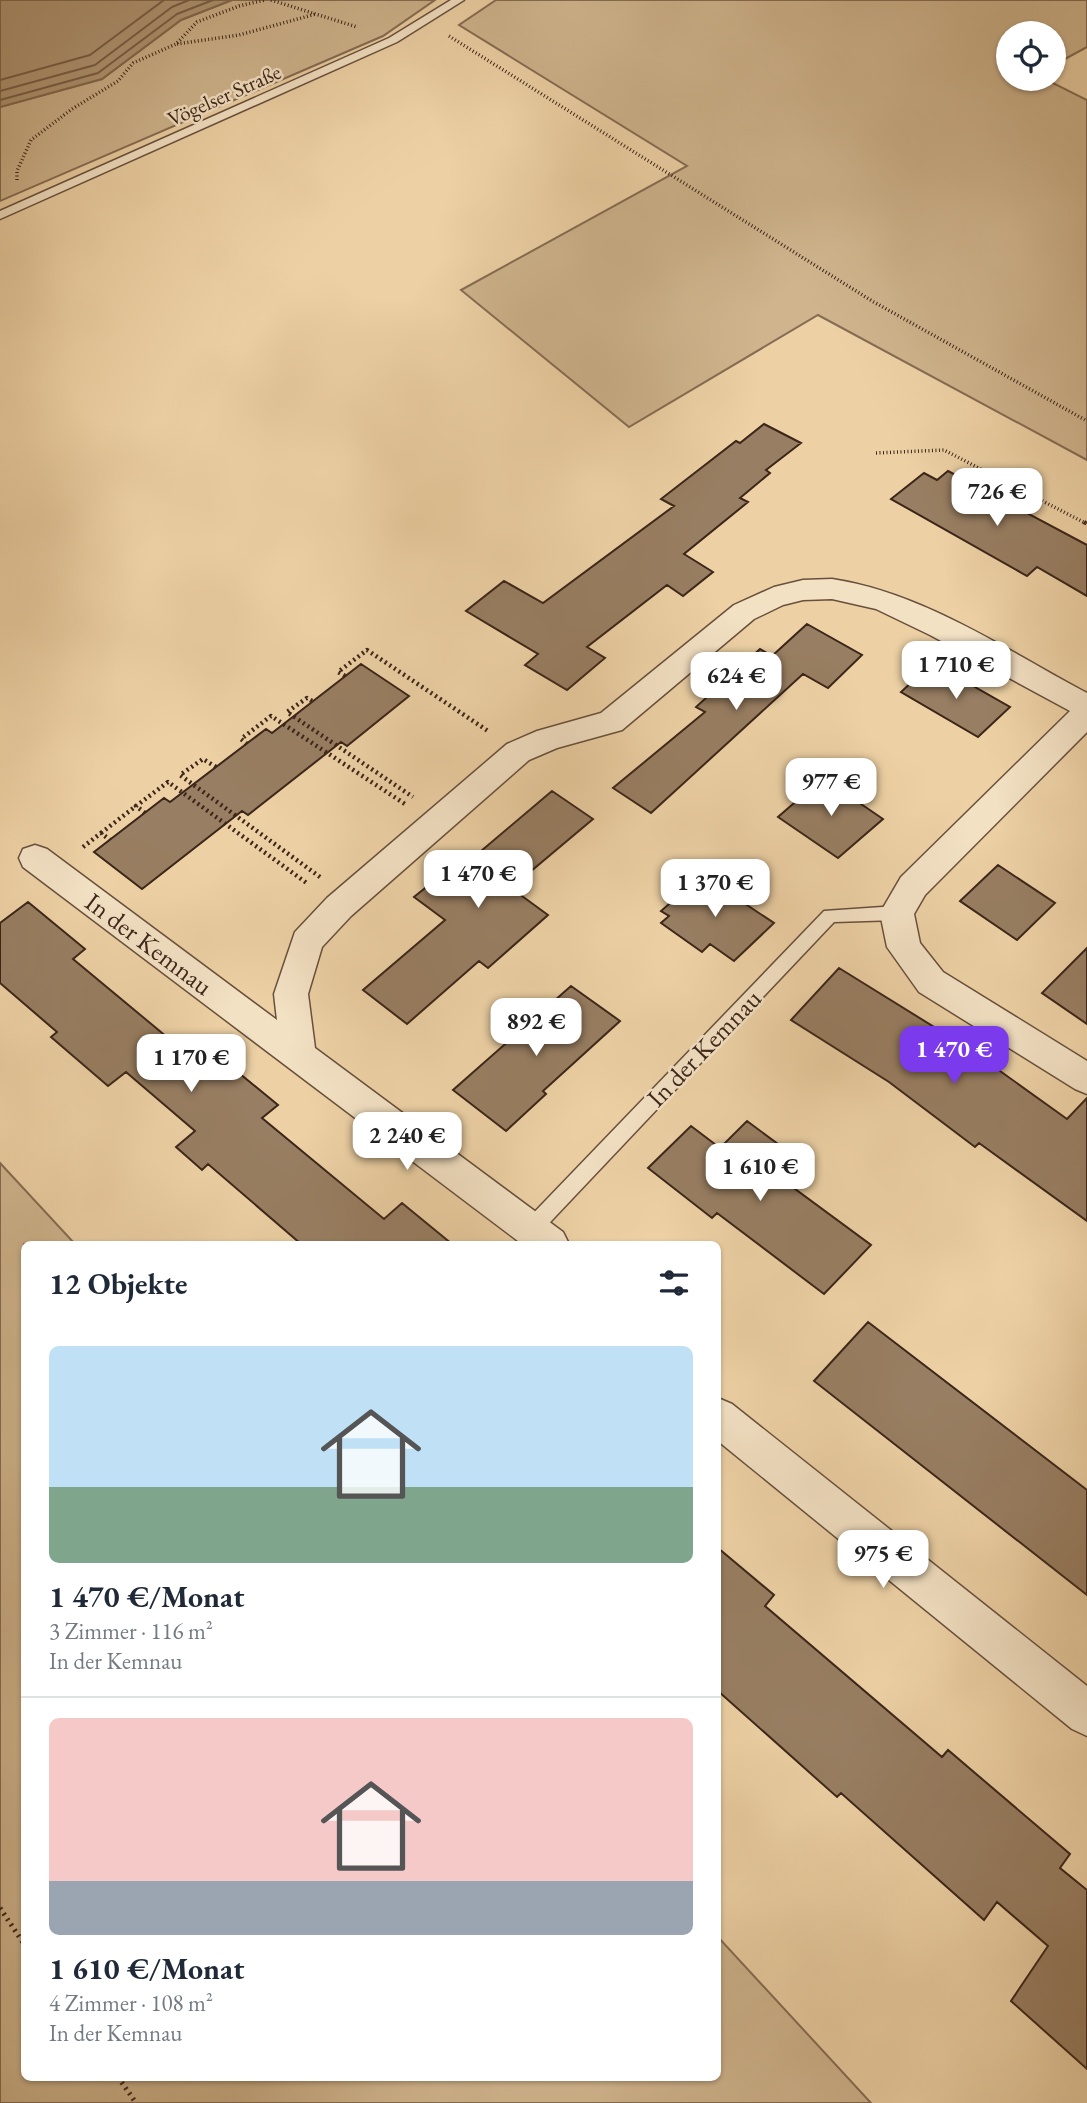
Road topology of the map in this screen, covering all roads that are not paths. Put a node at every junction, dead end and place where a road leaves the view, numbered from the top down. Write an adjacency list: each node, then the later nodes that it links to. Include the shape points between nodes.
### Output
1 (458, 0): 2 (lane, Vögelser Straße, via 394,40)
2 (0, 215)
3 (1087, 707): 7 (street, via 870,594 796,590 765,599 611,722 518,752 344,902 307,941 291,994)
4 (1087, 713): 6 (street, via 914,886)
5 (35, 858): 7 (street, In der Kemnau)
6 (897, 913): 8 (street, via 904,947 932,982); 9 (lane, In der Kemnau, via 830,916)
7 (298, 1055): 9 (street, In der Kemnau)
8 (1087, 1079)
9 (540, 1237)
10 (721, 1419): 11 (street)
11 (1087, 1714)

